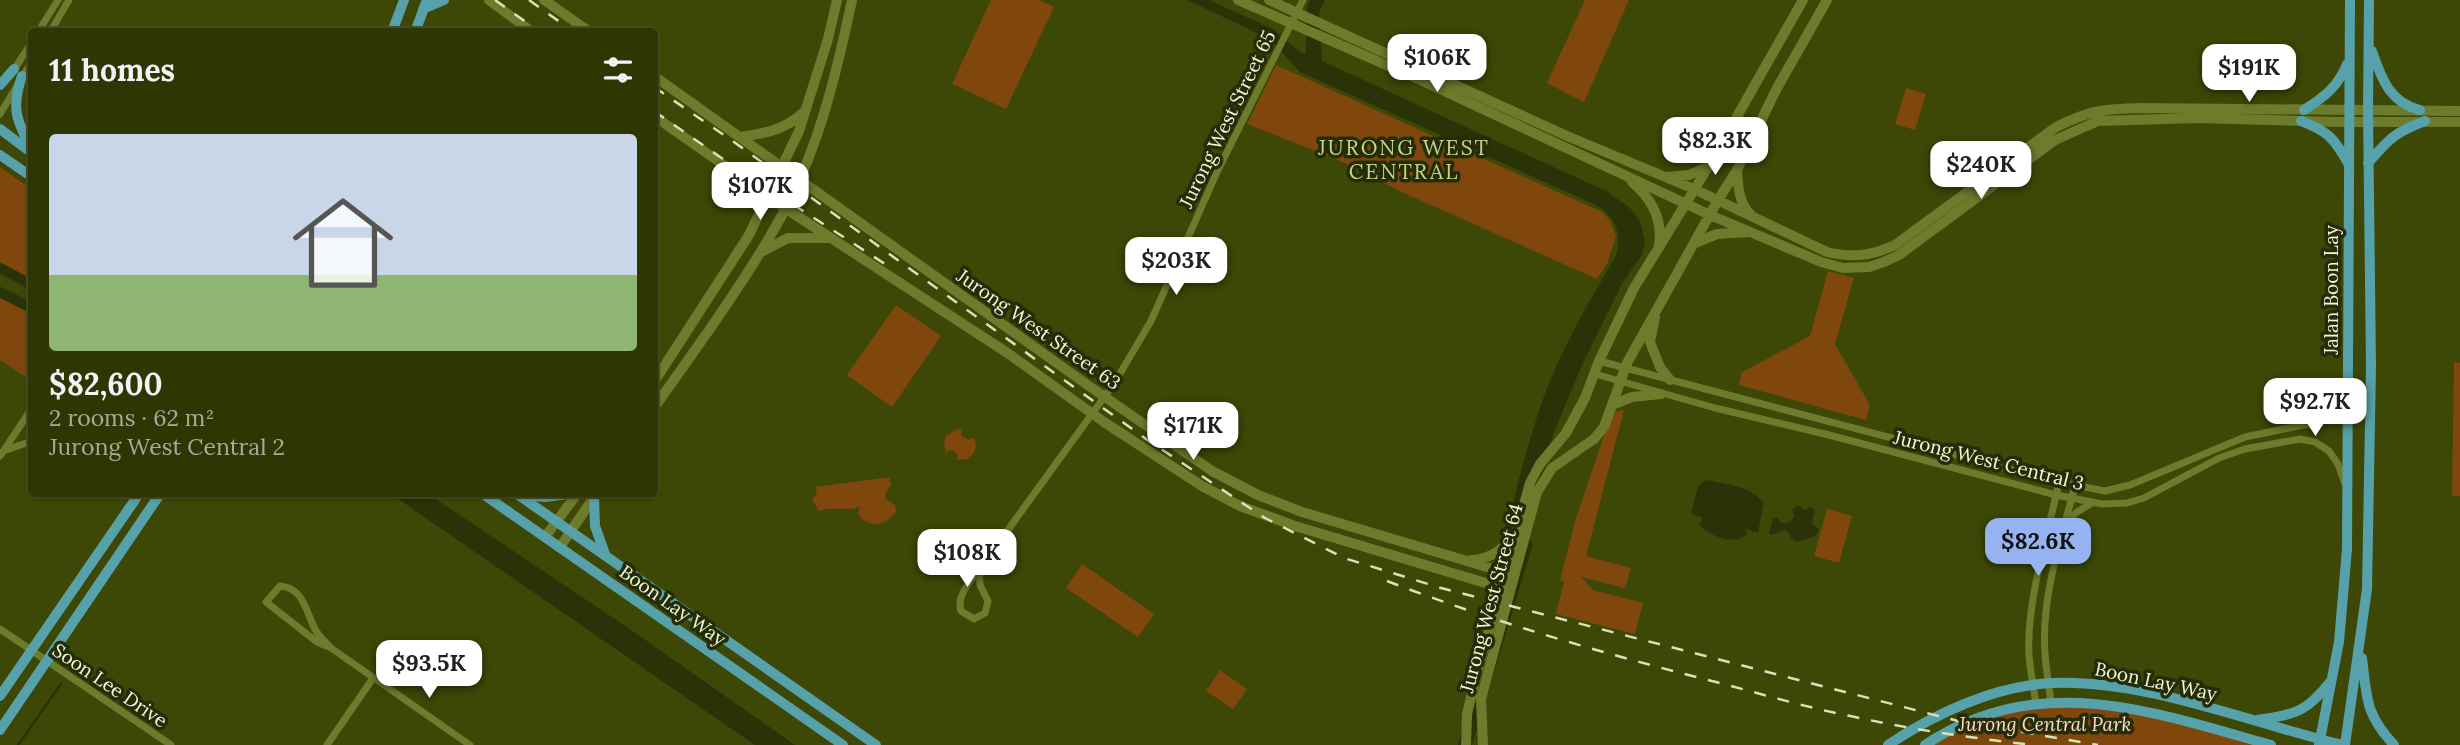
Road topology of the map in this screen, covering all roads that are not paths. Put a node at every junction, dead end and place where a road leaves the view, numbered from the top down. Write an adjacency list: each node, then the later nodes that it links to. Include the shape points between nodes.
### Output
1 (58, 0): 19 (street)
2 (69, 0): 20 (street)
3 (404, 0): 21 (main road)
4 (444, 0): 16 (main road)
5 (489, 0): 23 (street)
6 (544, 0): 24 (street)
7 (837, 0): 33 (street)
8 (852, 0): 55 (street, via 833,86)
9 (1238, 0): 18 (street)
10 (1269, 0): 17 (street)
11 (1303, 0): 17 (street, Jurong West Street 65)
12 (1803, 0): 48 (street, Jurong West Street 64)
13 (1827, 0): 51 (street, Jurong West Street 64)
14 (2350, 0): 27 (main road, Jalan Boon Lay)
15 (2369, 0): 25 (main road, Jalan Boon Lay)
16 (425, 5): 22 (main road)
17 (1297, 12): 18 (street, Jurong West Street 65); 54 (street)
18 (1291, 22): 53 (street); 77 (street, Jurong West Street 65, via 1151,321)
19 (40, 28)
20 (52, 28)
21 (394, 28)
22 (416, 28)
23 (527, 28)
24 (584, 28)
25 (2370, 45): 37 (main road, Jalan Boon Lay); 38 (main road, via 2389,90)
26 (28, 51): 29 (street)
27 (2350, 58): 36 (main road, via 2332,91); 39 (main road, Jalan Boon Lay)
28 (28, 64): 29 (street)
29 (18, 73): 31 (main road); 32 (street); 35 (street); 44 (main road, via 17,120)
30 (658, 79): 43 (street, Jurong West Street 63)
31 (0, 85)
32 (0, 93)
33 (807, 108): 43 (street, via 774,132); 49 (street)
34 (2460, 111): 38 (street)
35 (0, 114)
36 (2302, 116): 39 (street); 50 (main road, via 2332,137); 62 (street, via 2109,109 2085,113 2056,127 1895,245 1865,256 1827,252); 63 (street, via 2108,119 2088,124 2055,140 1899,254 1868,267 1843,268 1821,262)
37 (2368, 116): 38 (street); 39 (street); 47 (main road, Jalan Boon Lay)
38 (2422, 116): 41 (street); 47 (main road, via 2388,139)
39 (2349, 117): 50 (main road, Jalan Boon Lay)
40 (658, 119): 57 (street, Jurong West Street 63)
41 (2460, 122)
42 (0, 130): 45 (main road)
43 (741, 137): 49 (street, Jurong West Street 63)
44 (28, 143)
45 (28, 148)
46 (0, 155): 52 (main road)
47 (2368, 163): 109 (main road, Jalan Boon Lay, via 2369,522)
48 (1710, 164): 54 (street, via 1689,175); 56 (street, Jurong West Street 64)
49 (782, 167): 55 (street, Jurong West Street 63); 57 (street)
50 (2350, 167): 76 (main road, Jalan Boon Lay)
51 (1737, 170): 58 (street, Jurong West Street 64); 62 (street, via 1740,197)
52 (28, 174)
53 (1624, 175): 59 (street); 67 (street, via 1658,213)
54 (1659, 175): 56 (street)
55 (799, 179): 60 (street); 77 (street, Jurong West Street 63)
56 (1694, 190): 58 (street); 59 (street, Jurong West Street 64)
57 (768, 195): 60 (street, Jurong West Street 63); 72 (street, via 731,265)
58 (1718, 200): 61 (street, Jurong West Street 64); 62 (street)
59 (1686, 202): 61 (street); 67 (street, Jurong West Street 64)
60 (786, 207): 64 (street, Jurong West Street 63); 66 (street)
61 (1710, 215): 63 (street); 65 (street, Jurong West Street 64)
62 (1756, 220)
63 (1753, 232): 65 (street, via 1717,234)
64 (833, 238): 66 (street, via 788,238); 81 (street, Jurong West Street 63)
65 (1695, 243): 68 (street, Jurong West Street 64)
66 (761, 252): 78 (street)
67 (1657, 252): 69 (street, Jurong West Street 64)
68 (1656, 310): 70 (street, Jurong West Street 64); 73 (street, via 1650,342)
69 (1599, 361): 70 (street, Jurong West Central 3); 71 (street, Jurong West Street 64)
70 (1626, 368): 73 (street, Jurong West Central 3); 74 (street, Jurong West Street 64)
71 (1595, 374): 74 (street, Jurong West Central 3); 100 (street, Jurong West Street 64, via 1566,433 1530,483)
72 (658, 376)
73 (1670, 380): 84 (street, Jurong West Central 3)
74 (1621, 382): 75 (street, Jurong West Central 3); 79 (street, Jurong West Street 64)
75 (1661, 394): 79 (street, via 1632,397); 87 (street, Jurong West Central 3)
76 (2348, 395): 85 (street, Jurong West Central 3, via 2318,422 2245,438 2130,485 2105,491); 86 (main road, Jalan Boon Lay)
77 (1104, 396): 81 (street, Jurong West Street 65); 104 (street, Jurong West Street 63, via 1212,471 1258,495)
78 (658, 402)
79 (1612, 406): 106 (street, Jurong West Street 64, via 1599,433 1552,468 1537,492)
80 (28, 414): 83 (street)
81 (1092, 414): 105 (street, Jurong West Street 65); 107 (street, Jurong West Street 63, via 1240,506)
82 (28, 443): 83 (street)
83 (2, 453)
84 (2059, 482): 85 (street, Jurong West Central 3); 87 (street)
85 (2075, 486): 95 (street)
86 (2346, 488): 96 (street, Jurong West Central 3, via 2329,451 2300,439 2219,458 2144,498); 114 (main road, Jalan Boon Lay, via 2345,585)
87 (2056, 495): 95 (street, Jurong West Central 3); 116 (street, via 2034,604 2029,653)
88 (137, 497): 111 (main road)
89 (158, 497): 112 (main road)
90 (486, 497): 101 (main road, Boon Lay Way)
91 (522, 497): 97 (main road, Boon Lay Way)
92 (575, 497): 97 (street)
93 (594, 497): 99 (street)
94 (595, 497): 103 (main road, via 595,526)
95 (2071, 499): 96 (street, Jurong West Central 3); 98 (street)
96 (2093, 503): 98 (street)
97 (556, 521): 99 (main road, Boon Lay Way); 101 (street)
98 (2065, 525): 115 (street, via 2045,632)
99 (570, 531): 102 (street); 103 (main road, Boon Lay Way)
100 (1514, 535): 104 (street, via 1504,547 1481,560); 106 (street, Jurong West Street 64)
101 (545, 537): 102 (main road, Boon Lay Way)
102 (560, 547): 127 (main road, Boon Lay Way)
103 (607, 557): 128 (main road, Boon Lay Way)
104 (1457, 559): 106 (street, Jurong West Street 63)
105 (979, 570): 105 (street, Jurong West Street 65, via 988,607 974,619 961,611 959,602)
106 (1509, 573): 107 (street, Jurong West Street 64)
107 (1504, 589): 129 (street, Jurong West Street 64, via 1466,715); 130 (street, Jurong West Street 64, via 1481,699)
108 (0, 629): 111 (street, Soon Lee Drive)
109 (2360, 645): 134 (main road, Jalan Boon Lay); 135 (main road, via 2369,709)
110 (331, 648): 110 (street, via 266,602 276,589 290,588 298,595 316,632); 113 (street)
111 (32, 651): 112 (street, Soon Lee Drive); 117 (main road)
112 (46, 662): 121 (main road); 124 (street, Soon Lee Drive)
113 (373, 678): 125 (street); 126 (street)
114 (2331, 680): 120 (main road, via 2302,710); 123 (main road, Jalan Boon Lay)
115 (2049, 683): 116 (main road, Boon Lay Way); 118 (street); 120 (main road, Boon Lay Way, via 2124,688)
116 (2033, 685): 119 (street); 131 (main road, Boon Lay Way, via 1958,706)
117 (0, 696)
118 (2051, 702): 119 (main road, Boon Lay Way); 122 (main road, Boon Lay Way, via 2141,710)
119 (2036, 704): 132 (main road, Boon Lay Way, via 1966,723)
120 (2252, 720): 123 (main road, Boon Lay Way)
121 (0, 730)
122 (2250, 742): 133 (main road, Boon Lay Way)
123 (2319, 742): 134 (main road, Boon Lay Way)
124 (171, 745)
125 (327, 745)
126 (470, 745)
127 (843, 745)
128 (876, 745)
129 (1466, 745)
130 (1483, 745)
131 (1888, 745)
132 (1925, 745)
133 (2271, 745)
134 (2344, 745)
135 (2395, 745)

